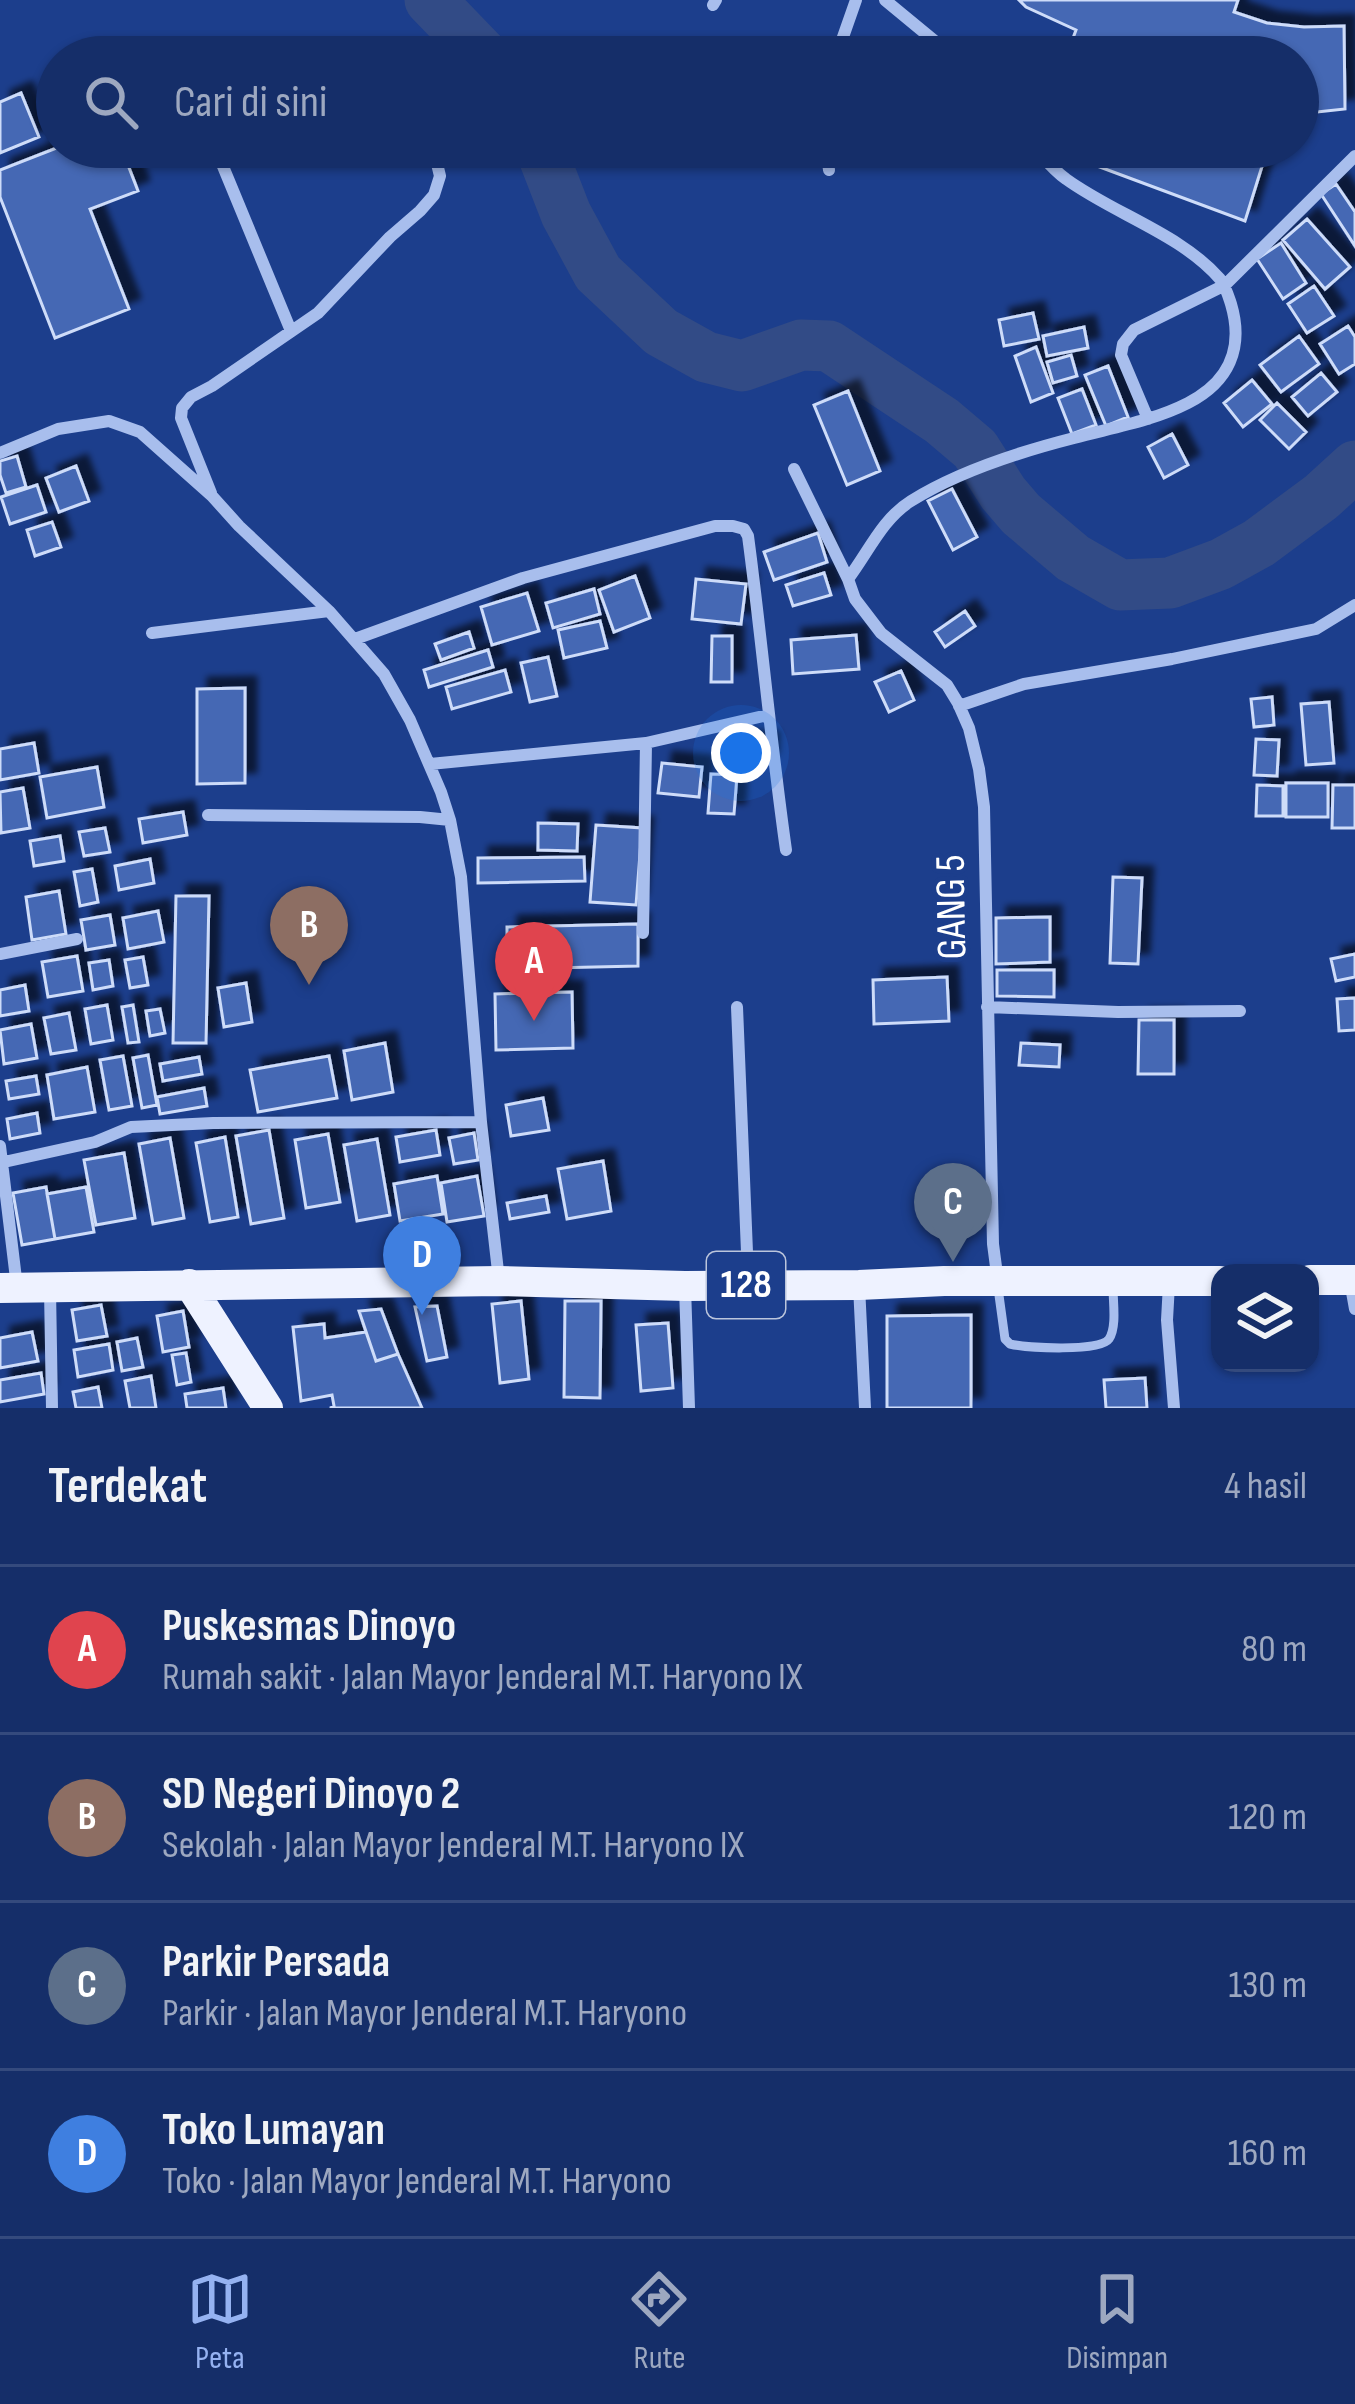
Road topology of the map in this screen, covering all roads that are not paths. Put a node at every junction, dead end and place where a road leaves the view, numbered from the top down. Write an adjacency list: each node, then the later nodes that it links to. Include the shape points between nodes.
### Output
1 (856, 0): 3 (street)
2 (885, 0): 4 (street)
3 (841, 36)
4 (923, 36)
5 (1355, 156): 9 (street)
6 (224, 168): 10 (street)
7 (438, 168): 10 (street, via 434,194)
8 (1054, 168): 9 (street, via 1171,240)
9 (1225, 285): 11 (street, via 1238,338 1226,369 1190,402); 11 (street, via 1126,337 1121,355)
10 (291, 331): 14 (street, via 182,408)
11 (1148, 418): 15 (street, via 977,470 907,503)
12 (0, 453): 14 (street, via 58,429 109,421 140,432)
13 (794, 469): 15 (street, GANG 5)
14 (212, 496): 17 (street)
15 (848, 579): 20 (street, GANG 5, via 881,633 947,685)
16 (1355, 604): 20 (street, via 1316,628 1024,684)
17 (329, 610): 18 (street); 19 (street)
18 (152, 633)
19 (355, 639): 21 (street, via 523,578 733,526 748,536); 23 (street, via 384,674)
20 (959, 706): 31 (street, GANG 5, via 984,807)
21 (768, 716): 22 (street); 26 (street)
22 (646, 743): 23 (street); 27 (street)
23 (430, 764): 25 (street)
24 (208, 815): 25 (street)
25 (450, 820): 33 (street)
26 (786, 850)
27 (643, 932)
28 (77, 939): 29 (street)
29 (0, 954)
30 (737, 1007): 43 (street)
31 (987, 1007): 32 (street); 41 (street, GANG 5)
32 (1240, 1011)
33 (481, 1122): 35 (street, via 131,1127); 36 (street)
34 (0, 1146): 35 (street)
35 (4, 1162): 47 (street)
36 (499, 1281): 42 (main road, 128); 46 (main road, 128)
37 (1113, 1281): 39 (main road, 128); 41 (main road, 128); 41 (lane, via 1113,1331 1097,1347 1010,1344)
38 (1211, 1281): 39 (main road, 128)
39 (1168, 1282): 53 (street)
40 (1319, 1282): 48 (main road)
41 (998, 1283): 44 (main road, 128)
42 (189, 1284): 45 (main road, 128); 50 (main road)
43 (746, 1285): 44 (main road, 128); 46 (main road, 128)
44 (859, 1285): 52 (street)
45 (51, 1286): 47 (main road, 128); 49 (street)
46 (686, 1286): 51 (street)
47 (9, 1288)
48 (1353, 1290)
49 (52, 1408)
50 (268, 1408)
51 (688, 1408)
52 (865, 1408)
53 (1174, 1408)

